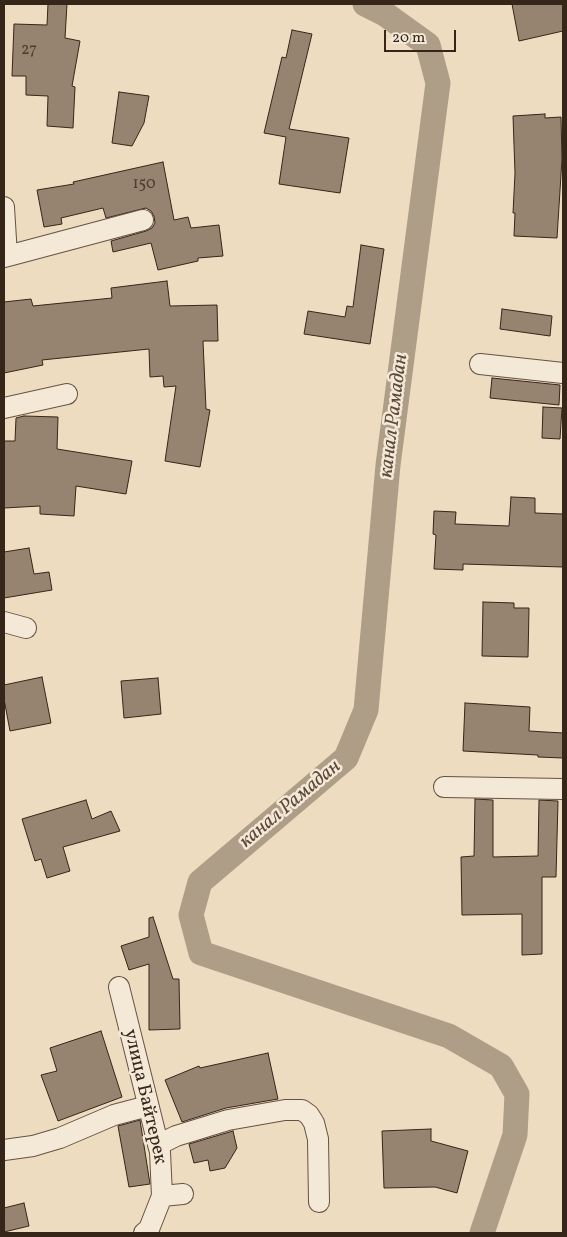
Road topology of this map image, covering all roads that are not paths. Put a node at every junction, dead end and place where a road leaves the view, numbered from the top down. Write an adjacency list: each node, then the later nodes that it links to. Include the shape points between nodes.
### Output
1 (4, 207): 3 (street)
2 (143, 220): 3 (street)
3 (6, 256)
4 (480, 364): 5 (street)
5 (563, 373)
6 (67, 394): 7 (street)
7 (4, 408)
8 (4, 622): 9 (street)
9 (26, 628)
10 (444, 787): 11 (street)
11 (563, 789)
12 (119, 987): 13 (street, улица Байтерек)
13 (148, 1106): 14 (street, улица Байтерек); 15 (street, via 114,1115 60,1138)
14 (158, 1145): 17 (street, улица Байтерек); 18 (street, via 228,1120 302,1110 314,1123 318,1139)
15 (4, 1150)
16 (183, 1194): 17 (street)
17 (162, 1196): 19 (street, улица Байтерек, via 149,1229)
18 (319, 1202)
19 (144, 1233)

